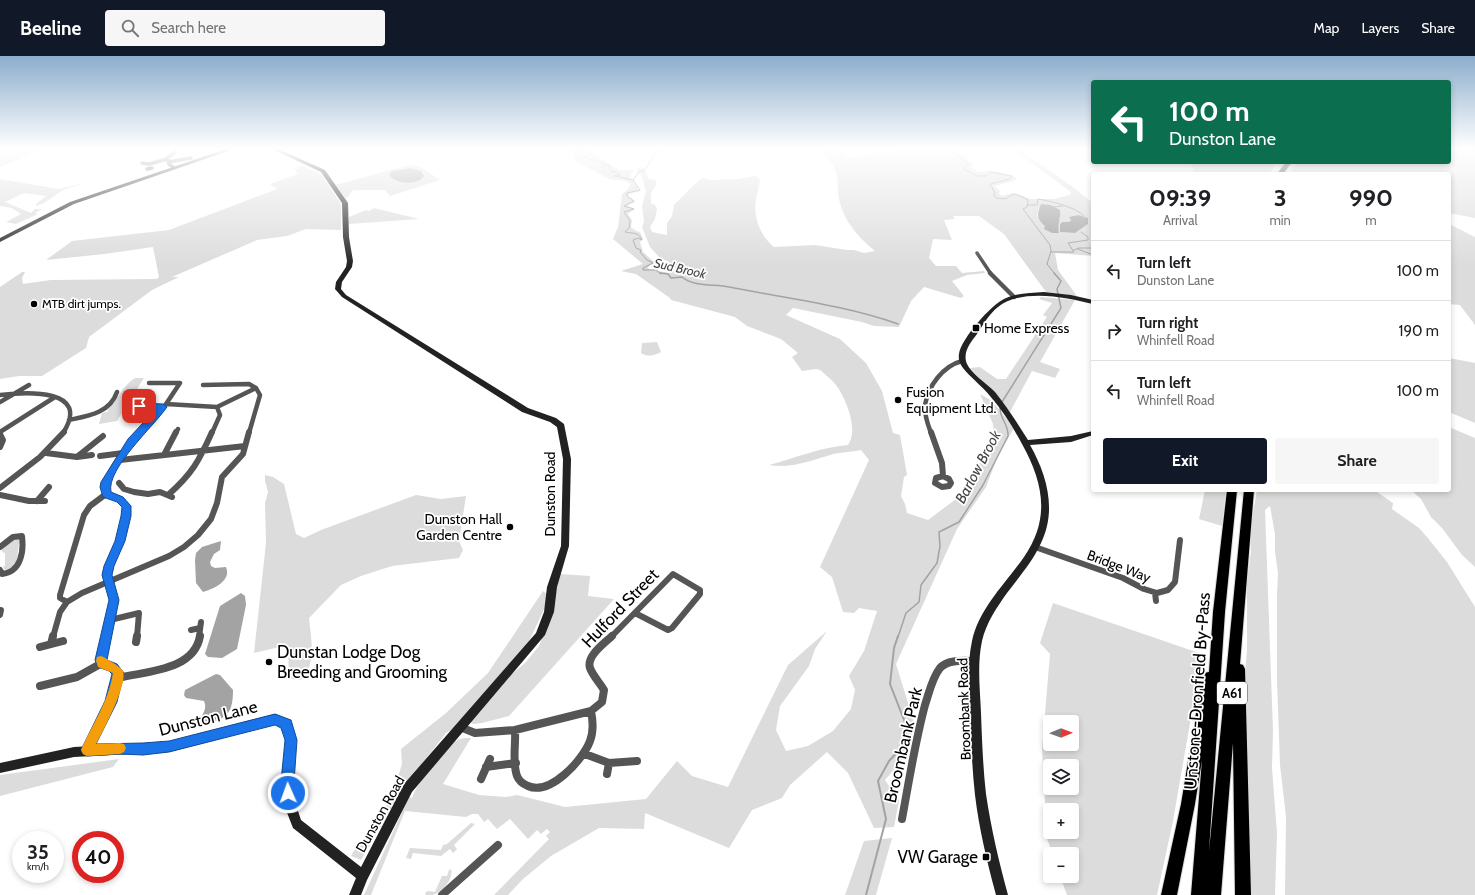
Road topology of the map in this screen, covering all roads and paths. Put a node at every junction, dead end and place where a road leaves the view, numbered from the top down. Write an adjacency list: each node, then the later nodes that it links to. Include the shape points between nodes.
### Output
1 (113, 187): 3 (main road, via 72,203)
2 (335, 187): 68 (main road, Dunston Road, via 345,203 350,261 339,282 338,289 344,296 525,410 553,420 561,426 567,459 566,537 552,587 549,612 540,636)
3 (1, 238)
4 (976, 253): 5 (street, via 988,271)
5 (1014, 298): 6 (main road, via 1050,295); 7 (main road, via 1000,303 992,310 964,346)
6 (1091, 301)
7 (962, 362): 25 (main road, Broombank Road, via 997,400); 36 (street, via 953,363 945,368 928,391 925,402 926,419 937,447)
8 (149, 383): 18 (street, via 180,383)
9 (29, 385): 13 (street)
10 (203, 385): 11 (street, via 250,384)
11 (256, 388): 19 (street); 26 (street, via 259,391 259,399)
12 (116, 392): 20 (street, via 107,407 100,412)
13 (16, 393): 14 (street); 15 (street, via 37,393); 16 (street)
14 (0, 395)
15 (54, 397): 20 (street, via 68,406 71,411); 22 (street)
16 (0, 402)
17 (132, 406): 18 (street)
18 (165, 406): 19 (street); 30 (street, via 131,441)
19 (217, 407): 28 (street, via 220,415)
20 (69, 420): 29 (street, via 68,427)
21 (178, 429): 32 (street)
22 (0, 433): 27 (street, via 3,438)
23 (1091, 434): 25 (main road, via 1071,439)
24 (103, 436): 34 (street)
25 (1025, 443): 48 (main road, Broombank Road, via 1039,470 1045,495 1046,510 1041,535)
26 (245, 446): 28 (street); 50 (street, via 240,458 222,477 211,519 198,535 169,556)
27 (0, 447)
28 (204, 452): 32 (street); 37 (street, via 192,472 170,496 160,492 134,492 124,489)
29 (46, 453): 34 (street); 39 (street)
30 (123, 453): 33 (street); 35 (street)
31 (92, 455): 34 (street)
32 (164, 455): 35 (street)
33 (100, 456)
34 (77, 457)
35 (120, 460): 42 (street, via 106,482)
36 (943, 476)
37 (119, 483)
38 (49, 487): 44 (street)
39 (0, 488)
40 (1232, 492): 54 (highway, Unstone-Dronfield By-Pass / A61)
41 (1249, 492): 58 (highway, A61)
42 (106, 494): 50 (street, via 120,499 126,506 120,541 109,566); 53 (street, via 94,502 84,515 60,595 60,598)
43 (0, 495): 44 (street)
44 (37, 501): 45 (street)
45 (45, 501)
46 (1180, 540): 51 (street, Bridge Way, via 1172,587 1164,592)
47 (0, 547): 49 (street, via 13,537 22,536 18,566 6,574 2,574)
48 (1035, 547): 51 (street, Bridge Way, via 1122,578); 63 (main road, Broombank Road, via 988,612 977,640)
49 (0, 570)
50 (109, 582): 53 (street); 56 (street, via 114,600)
51 (1155, 593): 52 (street)
52 (1156, 601)
53 (68, 602): 61 (street, via 60,612)
54 (1219, 612): 86 (highway, A61, via 1188,804); 87 (highway, Unstone-Dronfield By-Pass / A61)
55 (635, 613): 55 (street, Hulford Street, via 673,574 701,591 668,630); 67 (street, Hulford Street, via 591,658 590,668 604,690 602,702)
56 (110, 620): 60 (street, via 139,613); 64 (street)
57 (191, 630): 65 (street, via 201,625 197,647 184,660)
58 (1237, 635): 88 (highway, A61); 89 (highway, A61)
59 (63, 641): 61 (street)
60 (136, 642)
61 (51, 644): 62 (street)
62 (40, 647)
63 (975, 660): 80 (street, Broombank Park, via 950,663 939,668 922,716); 85 (main road, Broombank Road, via 982,802)
64 (102, 663): 65 (street, via 117,670); 66 (street, via 83,674 49,687)
65 (118, 678): 70 (street, via 111,702)
66 (40, 686)
67 (591, 711): 69 (street); 71 (street, via 594,728)
68 (460, 727): 69 (street, via 475,733); 82 (main road, Dunston Road, via 408,788)
69 (515, 730): 74 (street)
70 (87, 750): 77 (main road, Dunston Lane); 82 (main road, Dunston Lane, via 169,747 275,719 282,721 287,724 291,740 287,782 290,804 297,824)
71 (584, 754): 74 (street, via 564,774 543,788 528,787 522,783 517,777); 75 (street)
72 (490, 759): 76 (street)
73 (637, 761): 75 (street)
74 (516, 763): 76 (street)
75 (609, 763): 78 (street)
76 (486, 767): 79 (street)
77 (0, 768)
78 (607, 774)
79 (480, 779)
80 (902, 819)
81 (498, 845): 84 (street)
82 (363, 876): 83 (main road, Dunston Road)
83 (355, 895)
84 (442, 895)
85 (1002, 895)
86 (1169, 895)
87 (1199, 895)
88 (1213, 895)
89 (1243, 895)

